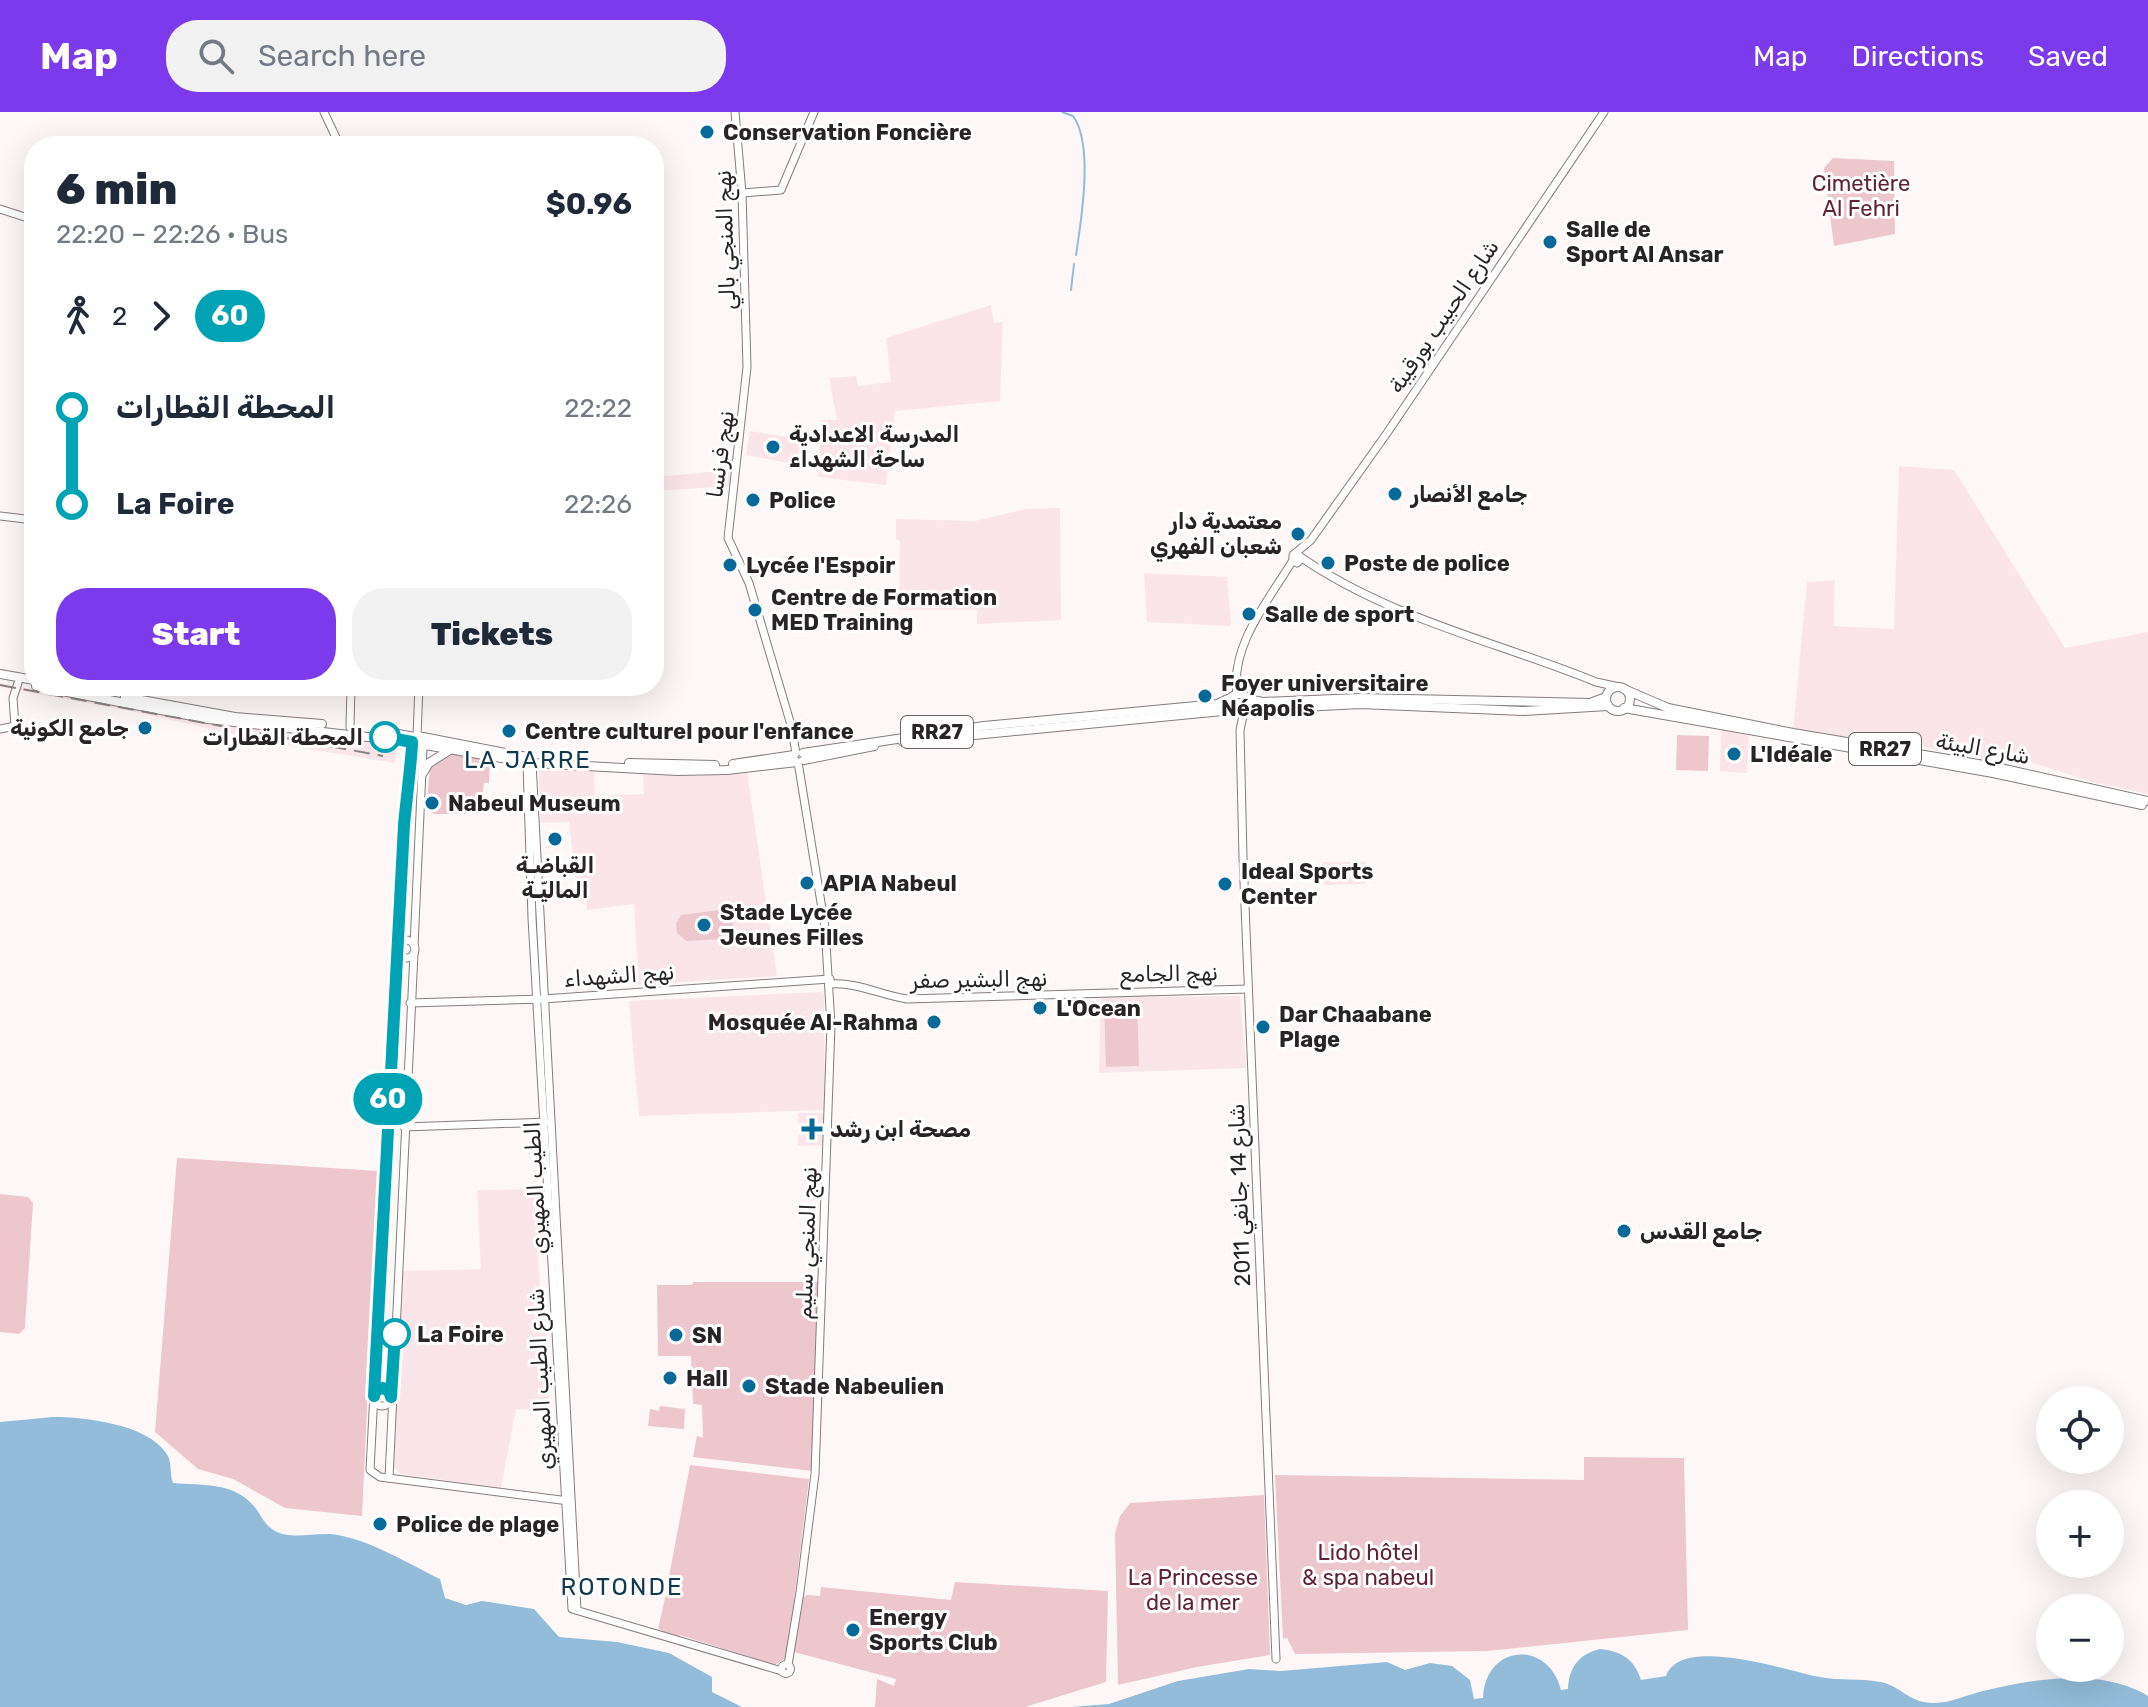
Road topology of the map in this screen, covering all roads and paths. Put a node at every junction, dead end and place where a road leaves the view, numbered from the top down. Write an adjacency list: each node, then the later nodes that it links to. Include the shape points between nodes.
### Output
1 (321, 112): 5 (street)
2 (735, 112): 6 (street, نهج المنجي بالي)
3 (814, 112): 6 (street, via 781,190)
4 (1604, 112): 13 (street, شارع الحبيب بورقيبة)
5 (333, 136)
6 (742, 193): 9 (street, نهج المنجي بالي)
7 (0, 209): 8 (street)
8 (24, 217)
9 (747, 367): 12 (street, نهج فرنسا)
10 (0, 516): 11 (street)
11 (24, 519)
12 (730, 545): 35 (street, نهج المنجي سليم, via 746,574)
13 (1298, 559): 16 (street, via 1443,628); 24 (street, شارع الحبيب بورقيبة, via 1246,650)
14 (0, 677): 15 (main road); 17 (main road)
15 (24, 682)
16 (1596, 682): 19 (street); 25 (street)
17 (18, 683): 18 (main road); 30 (street, via 15,726)
18 (24, 683)
19 (1622, 688): 25 (main road); 26 (main road, via 1629,701); 38 (main road, شارع البيئة / RR27, via 1668,708 1996,767)
20 (94, 696): 31 (main road, via 208,719)
21 (121, 696): 31 (main road)
22 (351, 696): 31 (street)
23 (419, 696): 33 (street)
24 (1239, 696): 25 (main road, via 1263,702); 27 (main road); 28 (main road, via 1229,705); 29 (main road, RR27, via 1207,706)
25 (1607, 699): 26 (main road, RR27, via 1616,710); 27 (main road, via 1521,711 1360,704)
26 (1624, 708): 38 (main road, شارع البيئة / RR27)
27 (1245, 710): 28 (main road); 32 (street)
28 (1233, 711): 29 (main road, RR27); 32 (street)
29 (1077, 720): 35 (main road, RR27, via 941,731)
30 (0, 729)
31 (350, 730): 33 (main road)
32 (1240, 730): 42 (street, شارع 14 جانفي 2011)
33 (418, 742): 34 (main road, RR27); 36 (main road, RR27); 37 (street); 39 (street, via 407,771)
34 (455, 749): 36 (main road, RR27); 37 (main road, via 436,757)
35 (799, 757): 36 (main road, RR27, via 707,765); 41 (street, نهج المنجي سليم)
36 (529, 761): 44 (street, شارع الطيب المهيري)
37 (423, 773): 40 (street)
38 (2148, 804)
39 (398, 949): 40 (street, via 406,941); 40 (street, via 405,958); 48 (street)
40 (414, 950): 45 (street)
41 (830, 982): 43 (street, نهج البشير صفر, via 907,999); 44 (street, نهج الشهداء); 52 (street, نهج المنجي سليم, via 815,1474 785,1668)
42 (1248, 989): 43 (street, نهج الجامع); 53 (street, شارع 14 جانفي 2011)
43 (1087, 993)
44 (540, 999): 45 (street, نهج الشهداء); 46 (street, شارع الطيب المهيري)
45 (410, 1003): 47 (street)
46 (547, 1122): 47 (street); 51 (street, شارع الطيب المهيري)
47 (404, 1127): 49 (street)
48 (374, 1396): 49 (street, via 382,1405); 50 (street, via 370,1470)
49 (391, 1397): 50 (street)
50 (389, 1478): 51 (street)
51 (568, 1502): 52 (street, شارع الطيب المهيري)
52 (574, 1609)
53 (1276, 1659)

